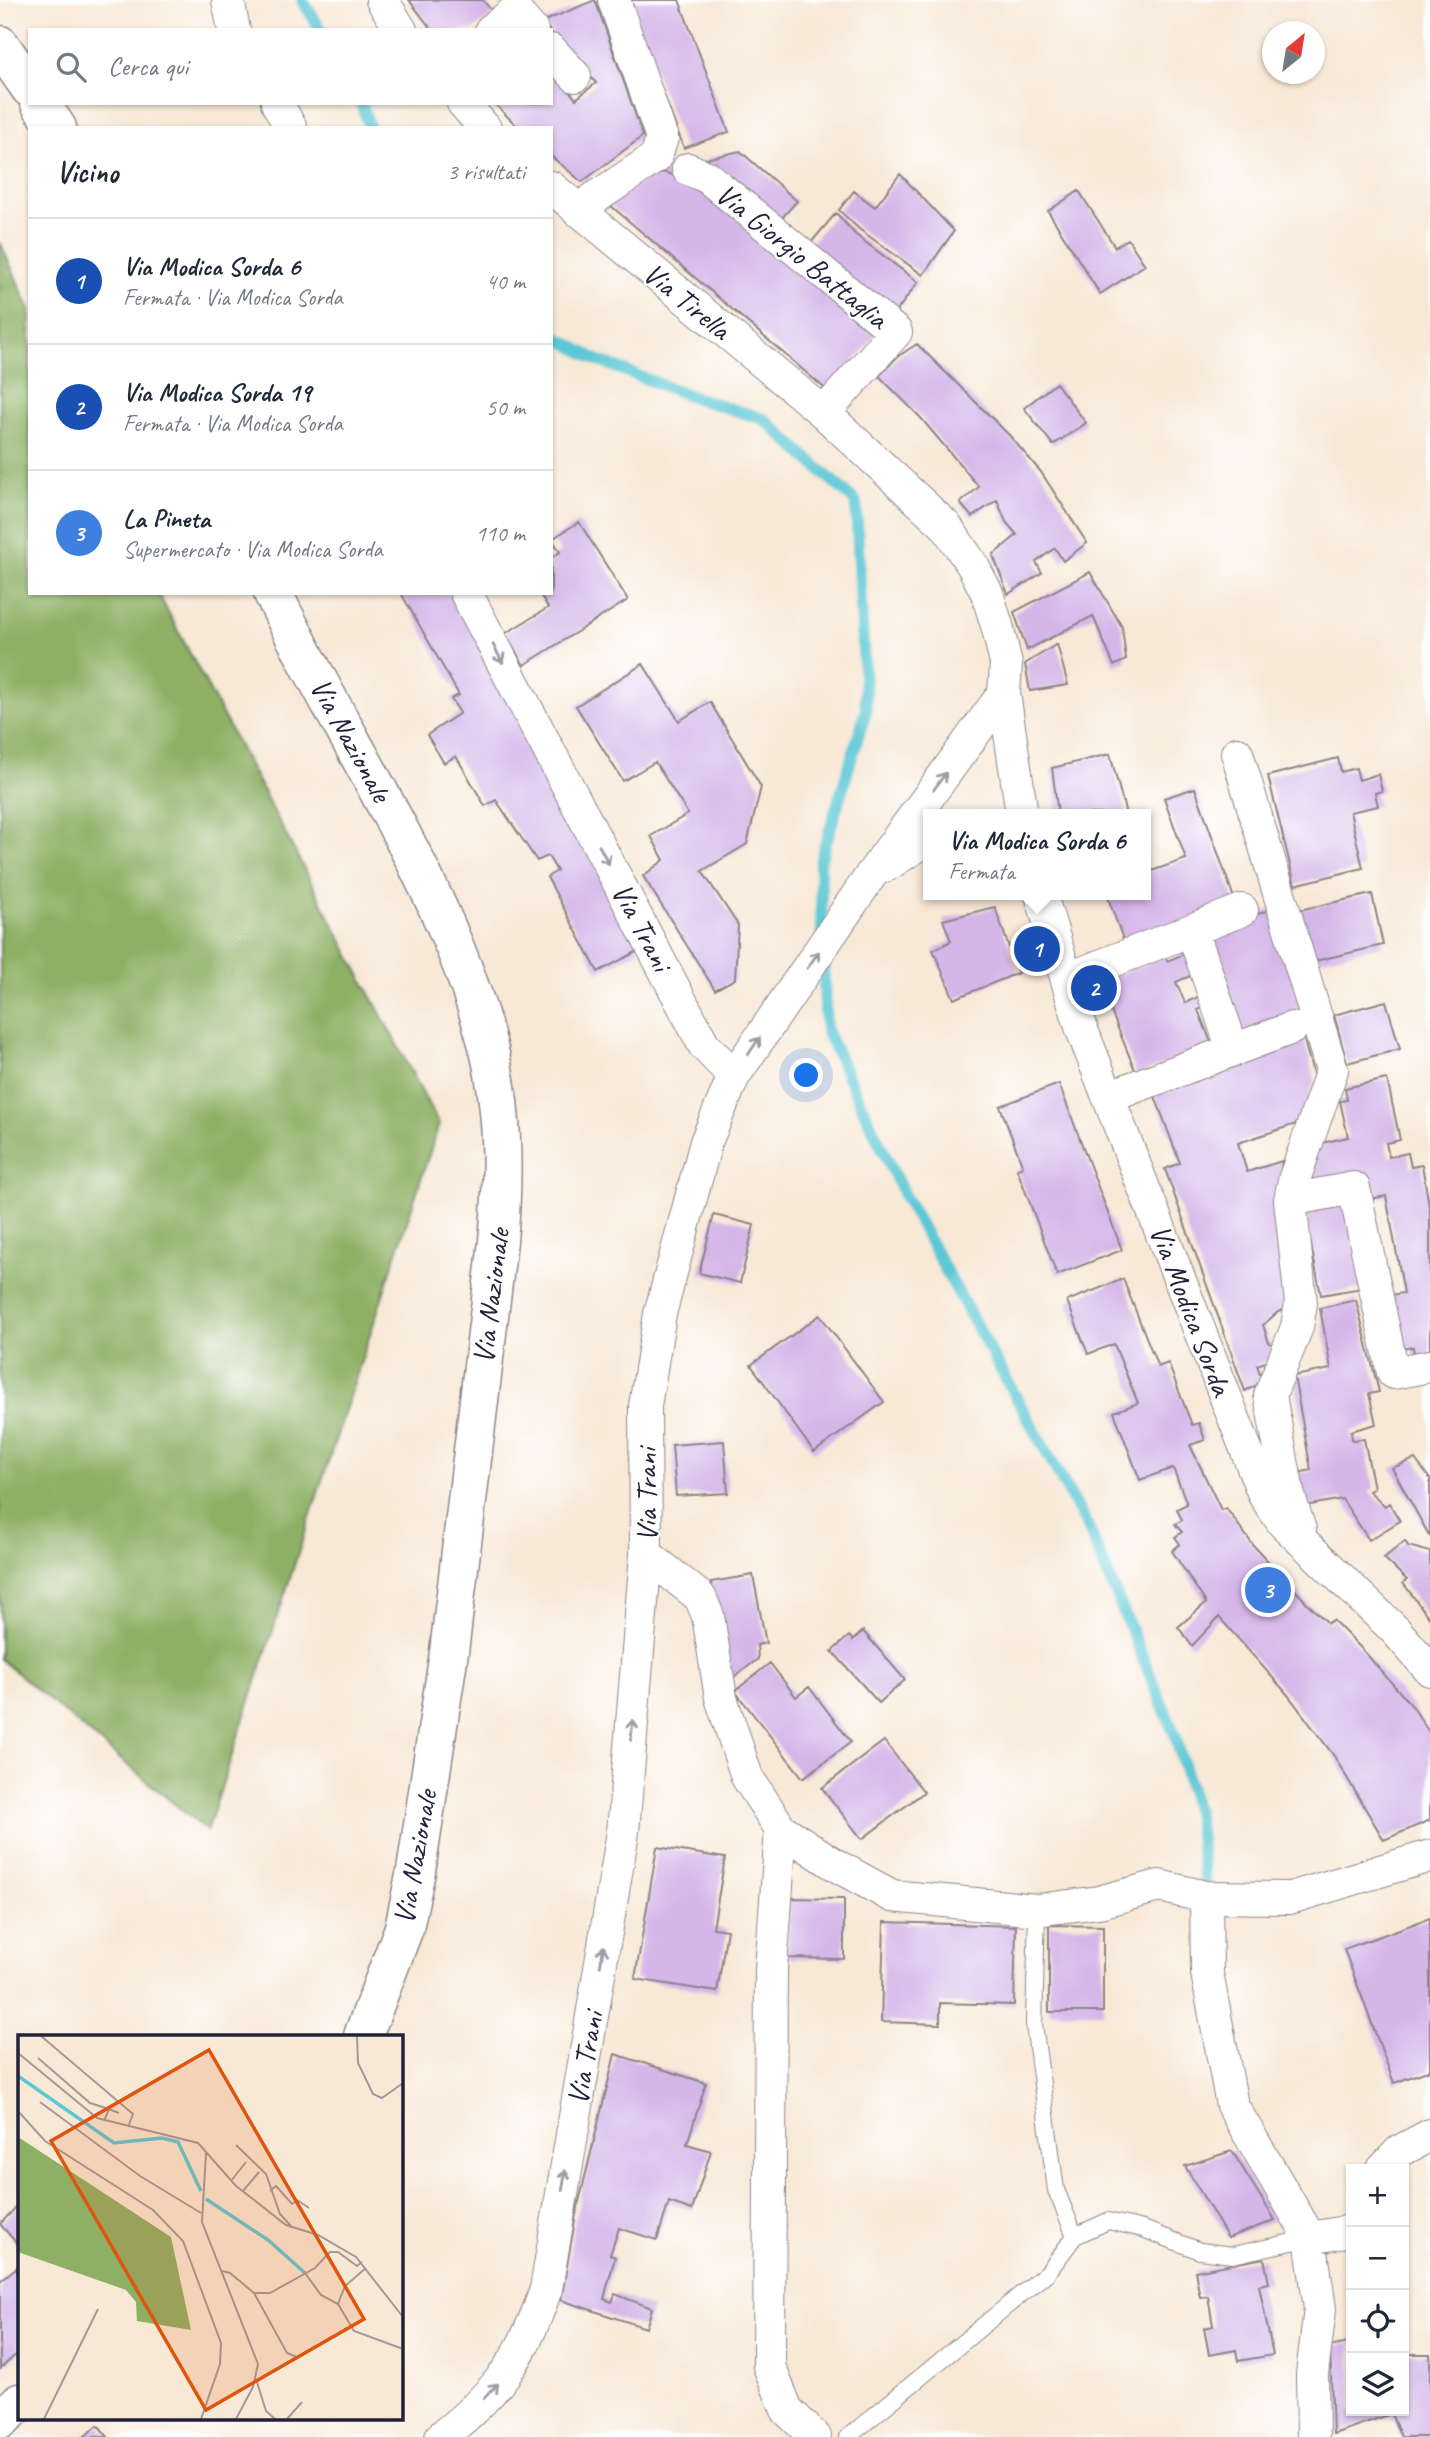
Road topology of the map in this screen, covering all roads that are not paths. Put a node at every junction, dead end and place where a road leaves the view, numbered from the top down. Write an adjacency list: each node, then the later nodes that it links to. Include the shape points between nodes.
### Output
1 (228, 0): 4 (street)
2 (382, 0): 5 (street)
3 (614, 0): 16 (street, via 662,138 656,157)
4 (234, 28)
5 (397, 28)
6 (0, 45): 9 (street)
7 (553, 52): 8 (street)
8 (575, 76)
9 (28, 85)
10 (41, 105): 12 (street)
11 (465, 105): 13 (street)
12 (56, 126)
13 (483, 126)
14 (688, 169): 17 (street, Via Giorgio Battaglia, via 707,177 895,332)
15 (553, 189): 16 (street, Via Tirella)
16 (577, 210): 17 (street, Via Tirella)
17 (824, 413): 20 (street, via 946,526 973,566 998,629 1006,664)
18 (273, 595): 42 (street, Via Nazionale, via 419,864 465,971 489,1048 500,1126 498,1241 449,1652 418,1859 404,1928)
19 (467, 595): 31 (street, Via Trani, one-way to 31, via 704,1045)
20 (1004, 693): 22 (street); 24 (street, one-way to 20)
21 (1237, 753): 33 (street, via 1332,1070)
22 (1011, 809)
23 (923, 843): 24 (street)
24 (871, 875): 31 (street, one-way to 24)
25 (1043, 900): 28 (street, Via Modica Sorda)
26 (1242, 910): 27 (street)
27 (1192, 930): 28 (street); 30 (street)
28 (1067, 979): 32 (street, Via Modica Sorda)
29 (1292, 1028): 30 (street)
30 (1233, 1050): 32 (street)
31 (734, 1076): 36 (street, Via Trani, via 706,1142 660,1314 645,1406)
32 (1108, 1097): 35 (street, Via Modica Sorda, via 1264,1495 1283,1523)
33 (1290, 1200): 34 (street, via 1354,1188 1393,1373); 35 (street, via 1301,1303 1297,1327 1270,1395 1288,1493)
34 (1430, 1366)
35 (1304, 1542): 37 (street, Via Modica Sorda)
36 (646, 1555): 38 (street, via 700,1597 708,1616 721,1698 747,1777); 50 (street, Via Trani, one-way to 36, via 509,2372 532,2330 546,2289 623,1832)
37 (1430, 1670)
38 (781, 1829): 41 (street, via 892,1896); 51 (street, via 771,1970 769,2366 787,2410)
39 (1430, 1856): 40 (street, via 1290,1898)
40 (1206, 1897): 41 (street, via 1159,1886 1099,1902); 47 (street, via 1207,1973 1232,2105)
41 (1037, 1910): 46 (lane, via 1034,2024 1056,2190)
42 (363, 2035)
43 (1430, 2135): 44 (street, via 1400,2151)
44 (1388, 2164)
45 (1346, 2232): 47 (street)
46 (1075, 2236): 47 (lane, via 1108,2221 1200,2251 1233,2255); 52 (lane, via 1048,2272)
47 (1310, 2238): 53 (street, via 1320,2309 1312,2374)
48 (18, 2404): 49 (street)
49 (0, 2420)
50 (454, 2432)
51 (816, 2437)
52 (848, 2437)
53 (1313, 2437)

